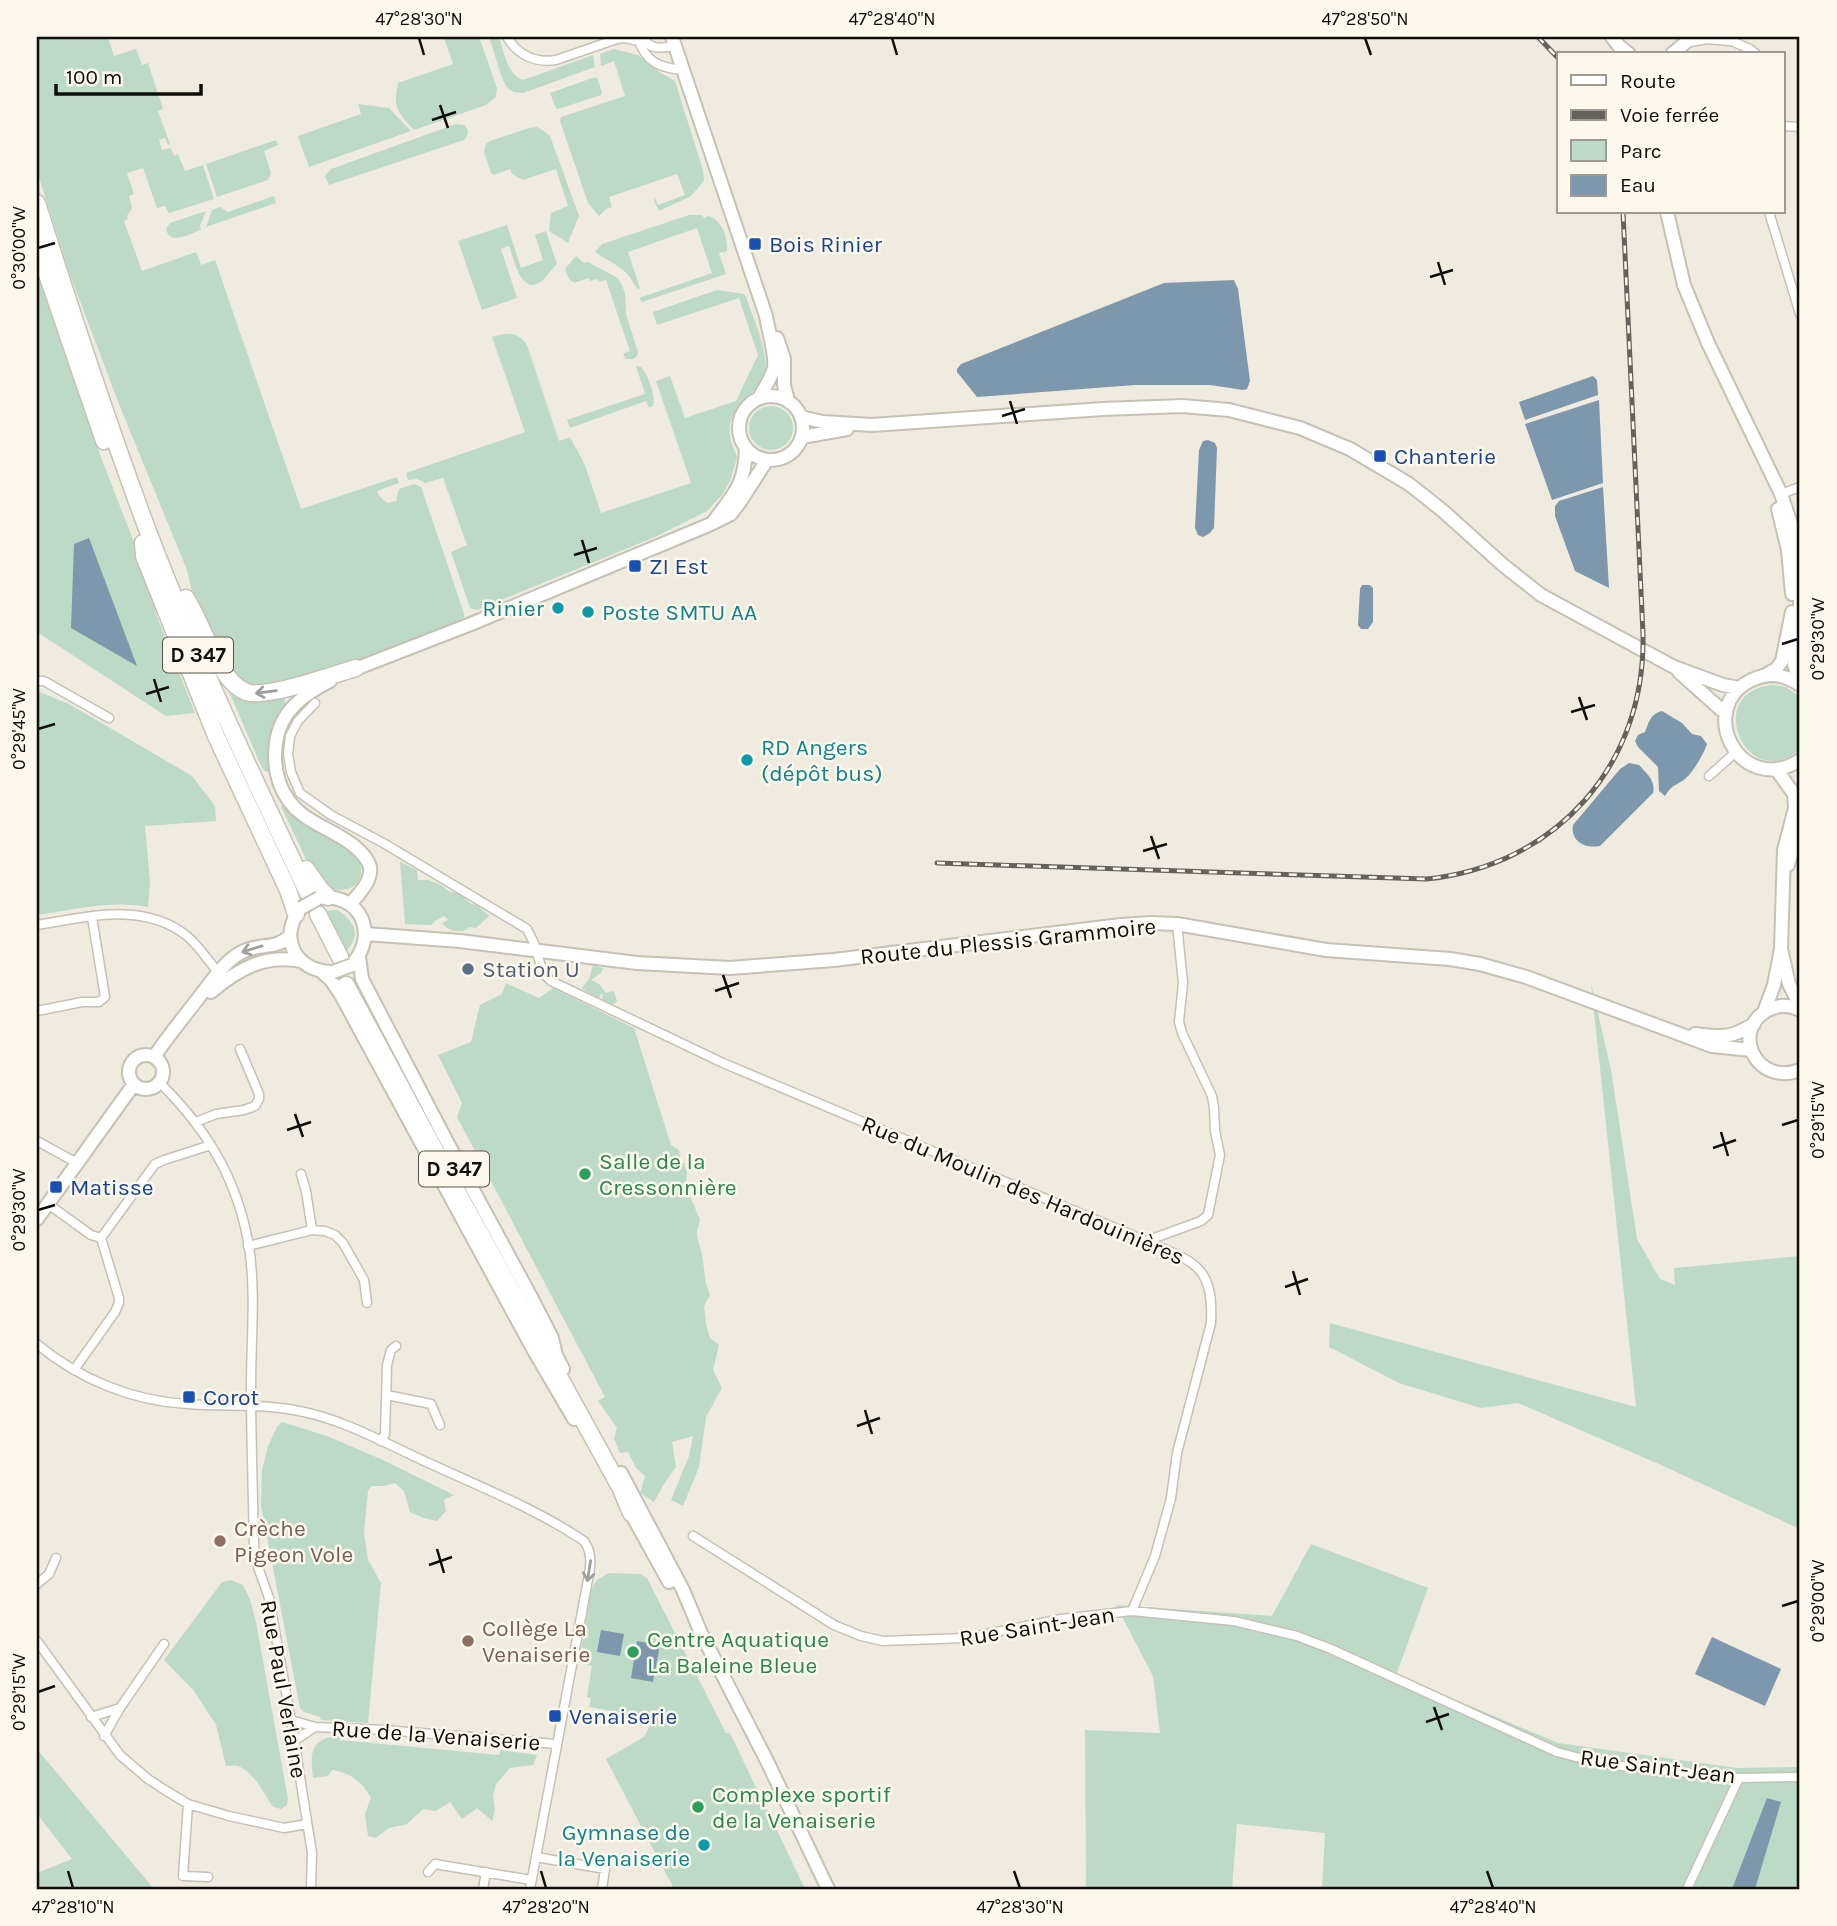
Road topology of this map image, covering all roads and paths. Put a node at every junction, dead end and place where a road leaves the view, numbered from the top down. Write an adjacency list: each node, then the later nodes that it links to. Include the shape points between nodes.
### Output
1 (507, 37): 3 (street, via 518,51 540,61 617,39)
2 (1612, 37): 7 (street)
3 (639, 38): 6 (street, via 654,48); 9 (street, via 659,66)
4 (1726, 39): 5 (street); 8 (street)
5 (1686, 40)
6 (674, 41): 9 (street)
7 (1626, 52)
8 (1754, 52)
9 (684, 71): 15 (street)
10 (37, 203): 18 (highway, D 347)
11 (1667, 214): 24 (street, via 1684,285)
12 (1770, 214): 14 (street)
13 (37, 245): 45 (highway, via 186,663 288,890)
14 (1800, 314)
15 (766, 316): 16 (street, via 775,358); 17 (street, via 784,359)
16 (759, 398): 17 (street); 22 (street, via 740,420)
17 (788, 401): 19 (street)
18 (105, 411): 28 (highway); 45 (highway, D 347, via 192,640)
19 (801, 416): 20 (street); 21 (street)
20 (872, 425): 21 (street); 29 (street, via 1182,406 1229,411 1300,428 1350,449 1409,484 1541,595)
21 (802, 437): 23 (street, via 785,457)
22 (746, 448): 23 (street); 27 (street, via 746,466 738,488)
23 (767, 460): 27 (street, via 731,514)
24 (1769, 471): 26 (street); 31 (street, via 1788,550 1792,616 1782,661)
25 (1800, 487): 26 (street)
26 (1781, 494): 33 (street, via 1792,527 1800,582 1794,664)
27 (711, 524): 30 (street)
28 (186, 598): 30 (highway, one-way to 28, via 273,692 246,692 223,670); 45 (highway, via 221,689 312,879)
29 (1674, 667): 34 (street); 36 (street)
30 (356, 668): 44 (street, via 303,696 283,719 275,750 279,783 287,799 368,860 365,886)
31 (1764, 676): 33 (street); 34 (street)
32 (37, 681): 37 (street)
33 (1800, 684)
34 (1739, 688): 36 (street)
35 (316, 704): 52 (street, Rue du Moulin des Hardouinières, via 290,736 291,772 300,793 527,929)
36 (1726, 714): 38 (street, via 1726,730)
37 (109, 718)
38 (1735, 752): 40 (street, via 1754,766); 41 (street)
39 (1800, 760): 40 (street)
40 (1776, 769): 43 (street, via 1794,794 1795,808)
41 (1709, 776)
42 (1800, 823): 43 (street)
43 (1782, 881): 51 (street)
44 (350, 904): 45 (street, via 340,899); 49 (street, via 359,912)
45 (311, 905): 50 (street, via 291,925); 54 (highway, D 347)
46 (92, 916): 48 (street); 55 (street, via 133,914 173,926 194,942); 58 (street, via 105,998)
47 (1177, 924): 52 (street, Route du Plessis Grammoire, via 1121,925 761,967 694,967); 61 (street, Route du Plessis Grammoire, via 1326,950 1480,964); 77 (street, via 1183,983 1179,1022 1212,1096 1220,1155 1208,1215)
48 (37, 925)
49 (366, 934): 52 (street, Route du Plessis Grammoire); 54 (street, via 364,946)
50 (290, 936): 53 (street); 55 (street, one-way to 55, via 277,945 239,953)
51 (1781, 949): 57 (street); 59 (street)
52 (537, 952): 77 (street, Rue du Moulin des Hardouinières, via 543,973 551,981 710,1058)
53 (301, 961): 54 (street, via 311,968); 56 (street, via 274,958 246,968)
54 (340, 964): 82 (street, via 362,979 547,1328); 88 (street, via 331,980 533,1349)
55 (219, 973): 56 (street)
56 (191, 1007): 64 (street)
57 (1800, 1008): 59 (street, via 1774,1007)
58 (37, 1011)
59 (1765, 1012): 60 (street)
60 (1754, 1024): 61 (street, Route du Plessis Grammoire, via 1728,1036); 63 (street)
61 (1680, 1033): 63 (street, Route du Plessis Grammoire, via 1712,1046)
62 (240, 1049): 68 (street, via 258,1094 255,1107)
63 (1751, 1050): 65 (street, via 1768,1070)
64 (155, 1057): 66 (street, via 163,1073); 67 (street, via 144,1055 134,1060 129,1069)
65 (1798, 1073)
66 (159, 1082): 67 (street, via 144,1089); 68 (street, Rue Paul Verlaine)
67 (134, 1084): 71 (street)
68 (196, 1122): 70 (street, Rue Paul Verlaine)
69 (37, 1141): 71 (street)
70 (211, 1145): 76 (street, via 155,1164); 78 (street, Rue Paul Verlaine, via 233,1189)
71 (77, 1163): 73 (street)
72 (300, 1174): 75 (street)
73 (48, 1204): 74 (street); 76 (street)
74 (37, 1219)
75 (312, 1230): 78 (street); 79 (street, via 335,1235 343,1243 364,1280)
76 (101, 1238): 83 (street, via 119,1303)
77 (1146, 1241): 92 (street, Rue du Moulin des Hardouinières, via 1199,1268 1212,1306 1177,1453 1171,1498 1155,1556)
78 (248, 1246): 85 (street, Rue Paul Verlaine)
79 (367, 1303)
80 (37, 1344): 83 (street)
81 (396, 1346): 84 (street, via 387,1365)
82 (556, 1355): 88 (highway, D 347, via 349,984); 93 (street, D 347, via 642,1511)
83 (74, 1370): 85 (street, via 126,1393 158,1401)
84 (387, 1395): 86 (street, via 431,1404); 87 (street)
85 (251, 1405): 87 (street, via 300,1411); 98 (street, Rue Paul Verlaine, via 254,1545 269,1598)
86 (440, 1425)
87 (381, 1441): 102 (street, one-way to 102, via 531,1511 590,1549)
88 (631, 1513): 93 (street)
89 (693, 1536): 92 (street, Rue Saint-Jean, via 834,1625 883,1642 966,1638 1061,1619)
90 (56, 1558): 91 (street)
91 (37, 1584)
92 (1132, 1611): 104 (street, Rue Saint-Jean, via 1234,1621 1297,1636 1557,1752 1628,1767)
93 (701, 1633): 115 (street, D 347)
94 (37, 1641): 97 (street)
95 (164, 1644): 96 (street)
96 (120, 1708): 97 (street); 100 (street)
97 (91, 1717): 100 (street)
98 (291, 1720): 99 (street, Rue de la Venaiserie); 101 (street, Rue Paul Verlaine)
99 (315, 1727): 101 (street, Rue de la Venaiserie); 102 (street, Rue de la Venaiserie)
100 (104, 1736): 105 (street, via 148,1779)
101 (294, 1741): 106 (street, Rue Paul Verlaine)
102 (556, 1744): 107 (street)
103 (1800, 1777): 104 (street, Rue Saint-Jean)
104 (1739, 1778): 116 (street)
105 (188, 1804): 106 (street, via 276,1827); 110 (street, via 183,1876)
106 (307, 1824): 112 (street, Rue Paul Verlaine)
107 (536, 1857): 111 (street); 114 (street, via 605,1868)
108 (428, 1872): 109 (street, via 435,1864)
109 (486, 1872): 111 (street); 113 (street)
110 (208, 1877)
111 (530, 1885)
112 (310, 1889)
113 (483, 1889)
114 (602, 1889)
115 (828, 1889)
116 (1687, 1889)

